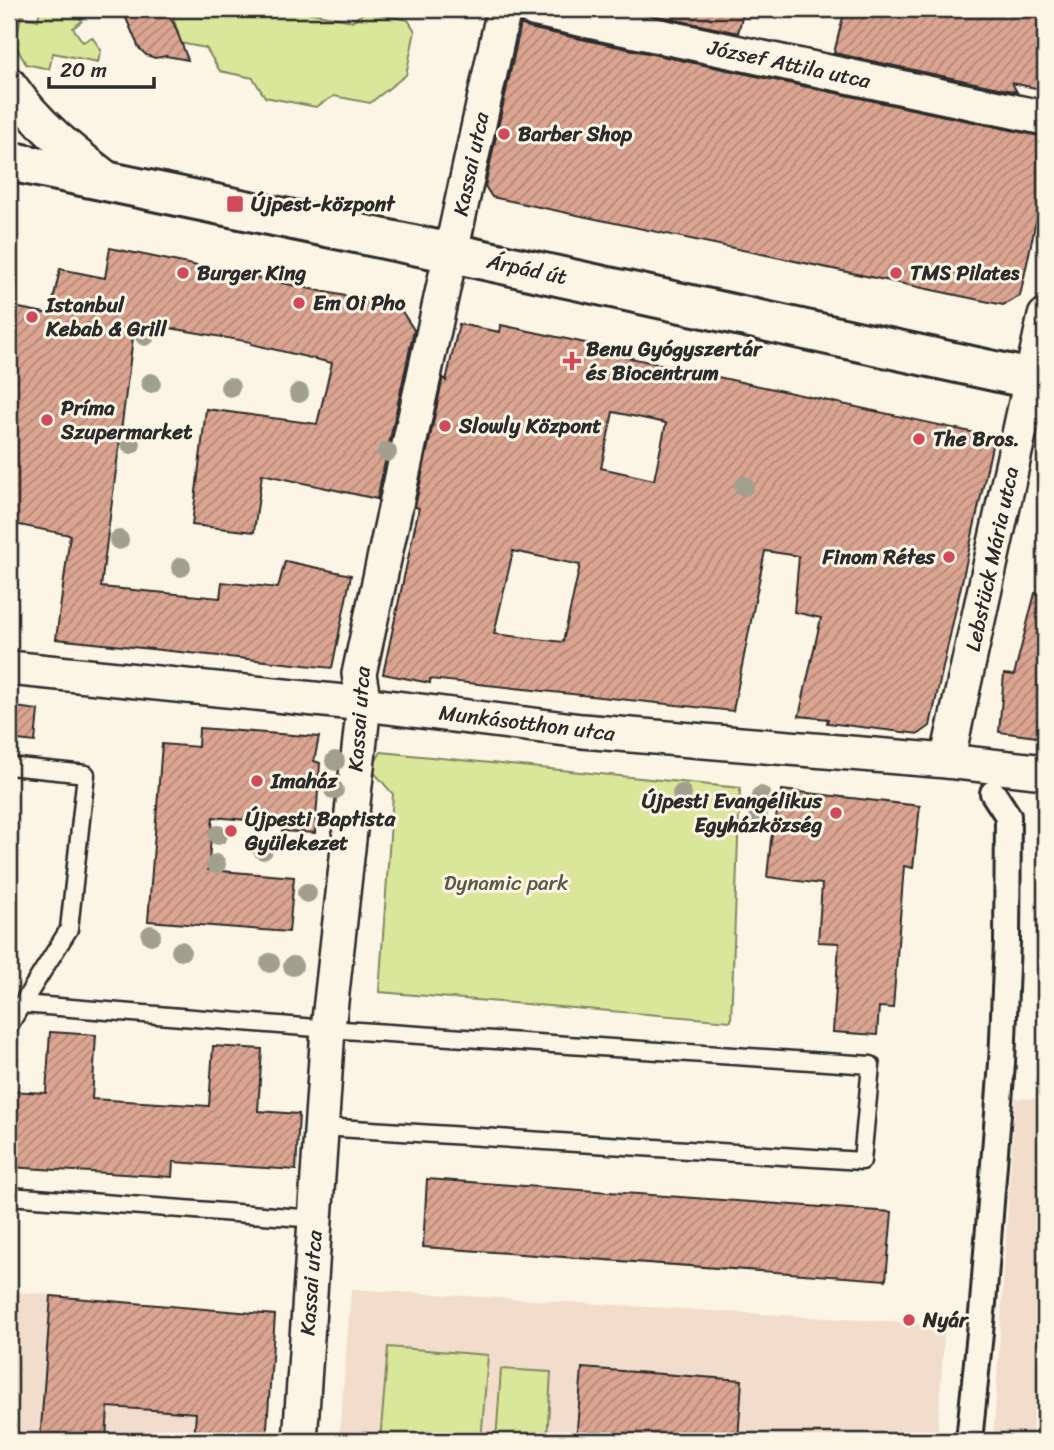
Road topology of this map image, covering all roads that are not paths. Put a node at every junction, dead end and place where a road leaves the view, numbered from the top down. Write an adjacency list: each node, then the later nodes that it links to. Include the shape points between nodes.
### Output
1 (504, 9): 7 (street, Kassai utca)
2 (533, 9): 4 (street, József Attila utca)
3 (9, 84): 6 (street, via 45,128)
4 (1045, 118)
5 (9, 161): 6 (main road, Árpád út)
6 (109, 180): 7 (main road, Árpád út)
7 (452, 253): 9 (main road, Árpád út); 11 (street, Kassai utca, via 359,674)
8 (1045, 316): 9 (street, Lebstück Mária utca)
9 (1039, 381): 12 (street, Lebstück Mária utca)
10 (9, 668): 11 (street, Munkásotthon utca)
11 (364, 704): 12 (street, Munkásotthon utca, via 582,731); 18 (street, Kassai utca)
12 (947, 761): 14 (street, Munkásotthon utca)
13 (9, 766): 16 (lane, via 86,774 69,929)
14 (1045, 772)
15 (993, 793): 23 (street, via 1008,816 1007,942 1001,1076)
16 (22, 1004): 17 (lane); 18 (lane)
17 (9, 1026)
18 (328, 1029): 19 (street, Kassai utca); 19 (lane, via 872,1065 862,1161)
19 (322, 1127): 21 (street, Kassai utca)
20 (9, 1196): 21 (lane)
21 (316, 1219): 22 (street, Kassai utca)
22 (300, 1441)
23 (969, 1441)

